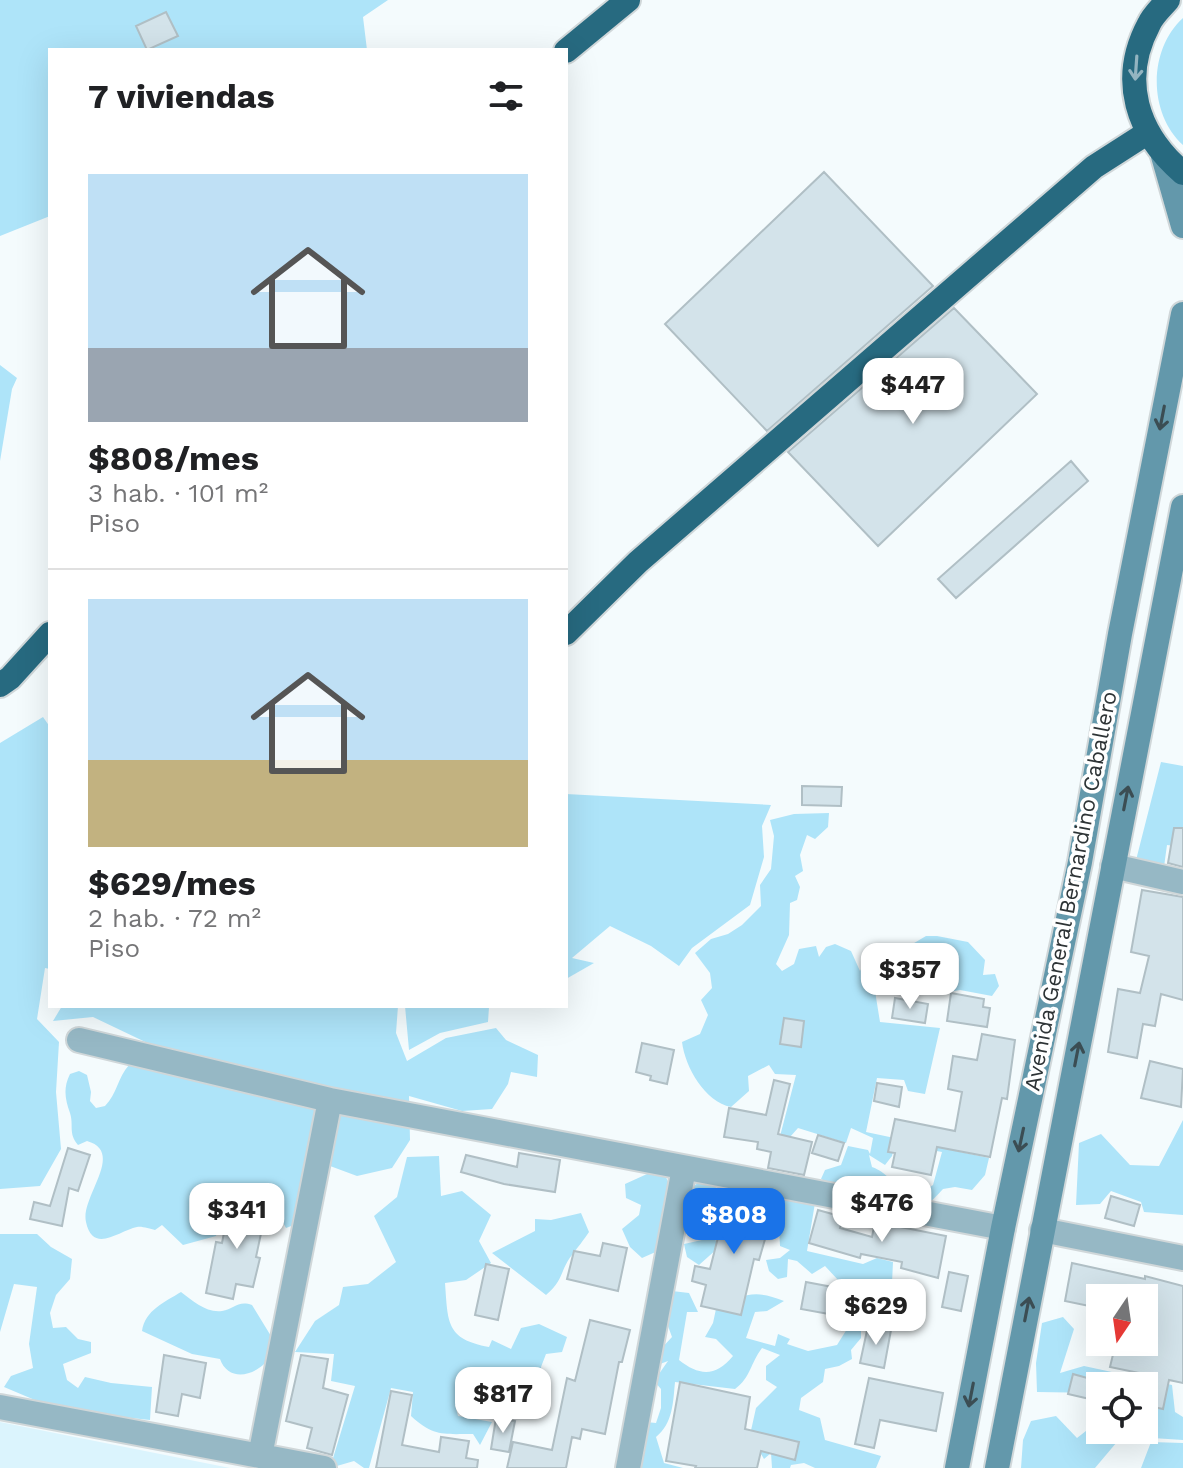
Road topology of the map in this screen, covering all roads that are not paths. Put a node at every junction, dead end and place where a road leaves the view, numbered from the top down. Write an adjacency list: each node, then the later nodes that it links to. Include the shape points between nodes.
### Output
1 (628, 0): 3 (highway)
2 (1168, 0): 4 (highway, one-way to 4, via 1149,22 1135,58 1135,96)
3 (568, 49)
4 (1147, 133): 5 (highway); 10 (highway, via 1094,167 638,562)
5 (1163, 156): 6 (highway); 7 (main road)
6 (1183, 173)
7 (1183, 226)
8 (1183, 314): 18 (main road, Avenida General Bernardino Caballero, one-way to 18, via 1080,862)
9 (1183, 507): 13 (main road, Avenida General Bernardino Caballero, one-way to 9)
10 (568, 631)
11 (48, 636): 12 (highway)
12 (0, 685)
13 (1113, 866): 14 (street); 19 (main road, Avenida General Bernardino Caballero, one-way to 13)
14 (1183, 882)
15 (79, 1040): 16 (street)
16 (330, 1100): 17 (street); 22 (street)
17 (684, 1168): 18 (street); 24 (street)
18 (1003, 1228): 25 (main road, Avenida General Bernardino Caballero, one-way to 25)
19 (1042, 1230): 20 (street); 26 (main road, Avenida General Bernardino Caballero, one-way to 19)
20 (1183, 1258)
21 (0, 1407): 22 (street)
22 (260, 1456): 23 (street)
23 (324, 1468)
24 (628, 1468)
25 (957, 1468)
26 (997, 1468)

